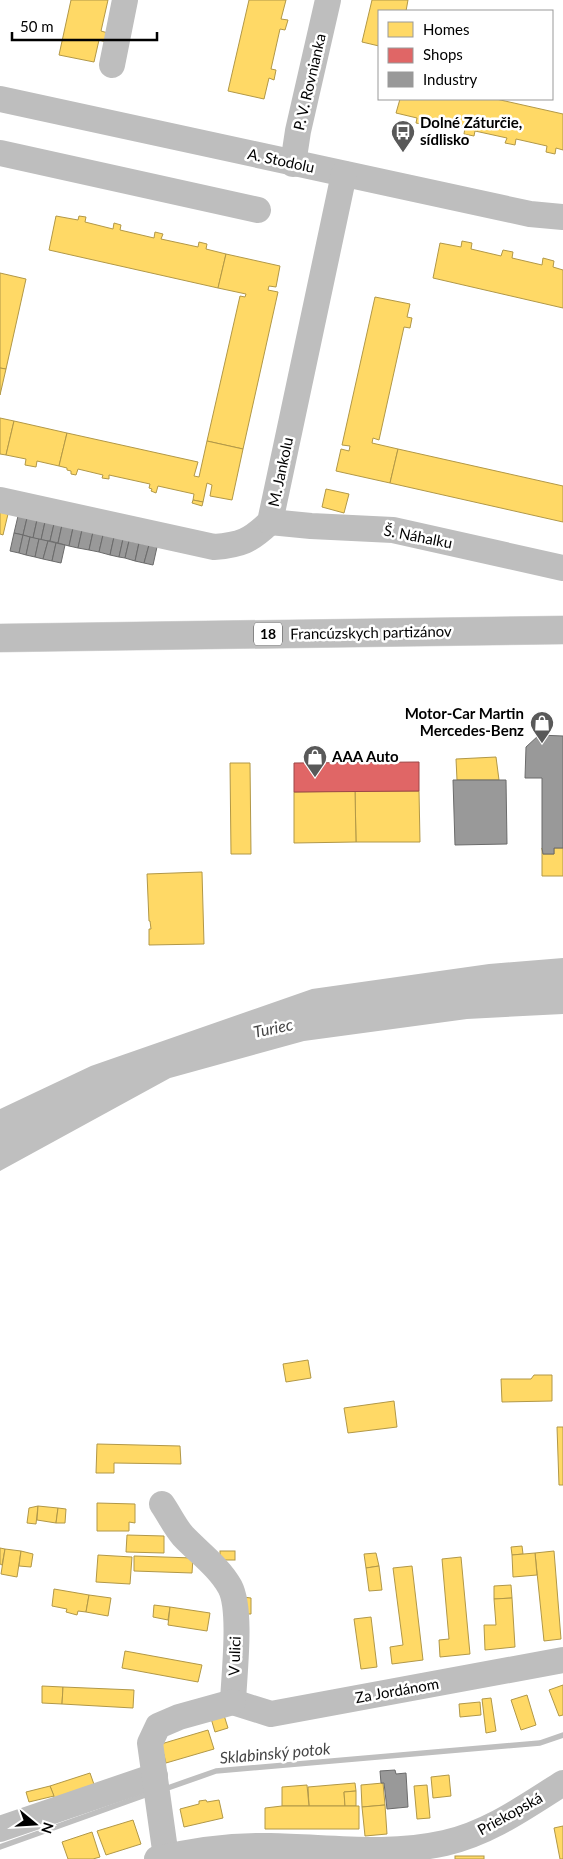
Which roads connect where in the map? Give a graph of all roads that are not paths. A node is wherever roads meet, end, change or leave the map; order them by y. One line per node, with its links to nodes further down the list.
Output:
1 (125, 0): 3 (street)
2 (328, 0): 6 (street, P. V. Rovnianka)
3 (112, 65)
4 (0, 99): 6 (street, A. Stodolu)
5 (0, 153): 8 (street)
6 (293, 164): 7 (street, A. Stodolu)
7 (344, 174): 9 (street, A. Stodolu); 11 (street, M. Jankolu)
8 (258, 210)
9 (563, 217)
10 (0, 500): 11 (street, M. Jankolu)
11 (270, 522): 12 (street, Š. Náhalku)
12 (563, 568)
13 (563, 630): 14 (main road, Francúzskych partizánov / 18)
14 (0, 638)
15 (162, 1504): 17 (street, V ulici)
16 (563, 1660): 17 (street, Za Jordánom)
17 (233, 1702): 18 (street)
18 (155, 1776): 20 (street); 21 (street)
19 (563, 1783): 21 (street, Priekopská)
20 (0, 1829)
21 (162, 1858)

